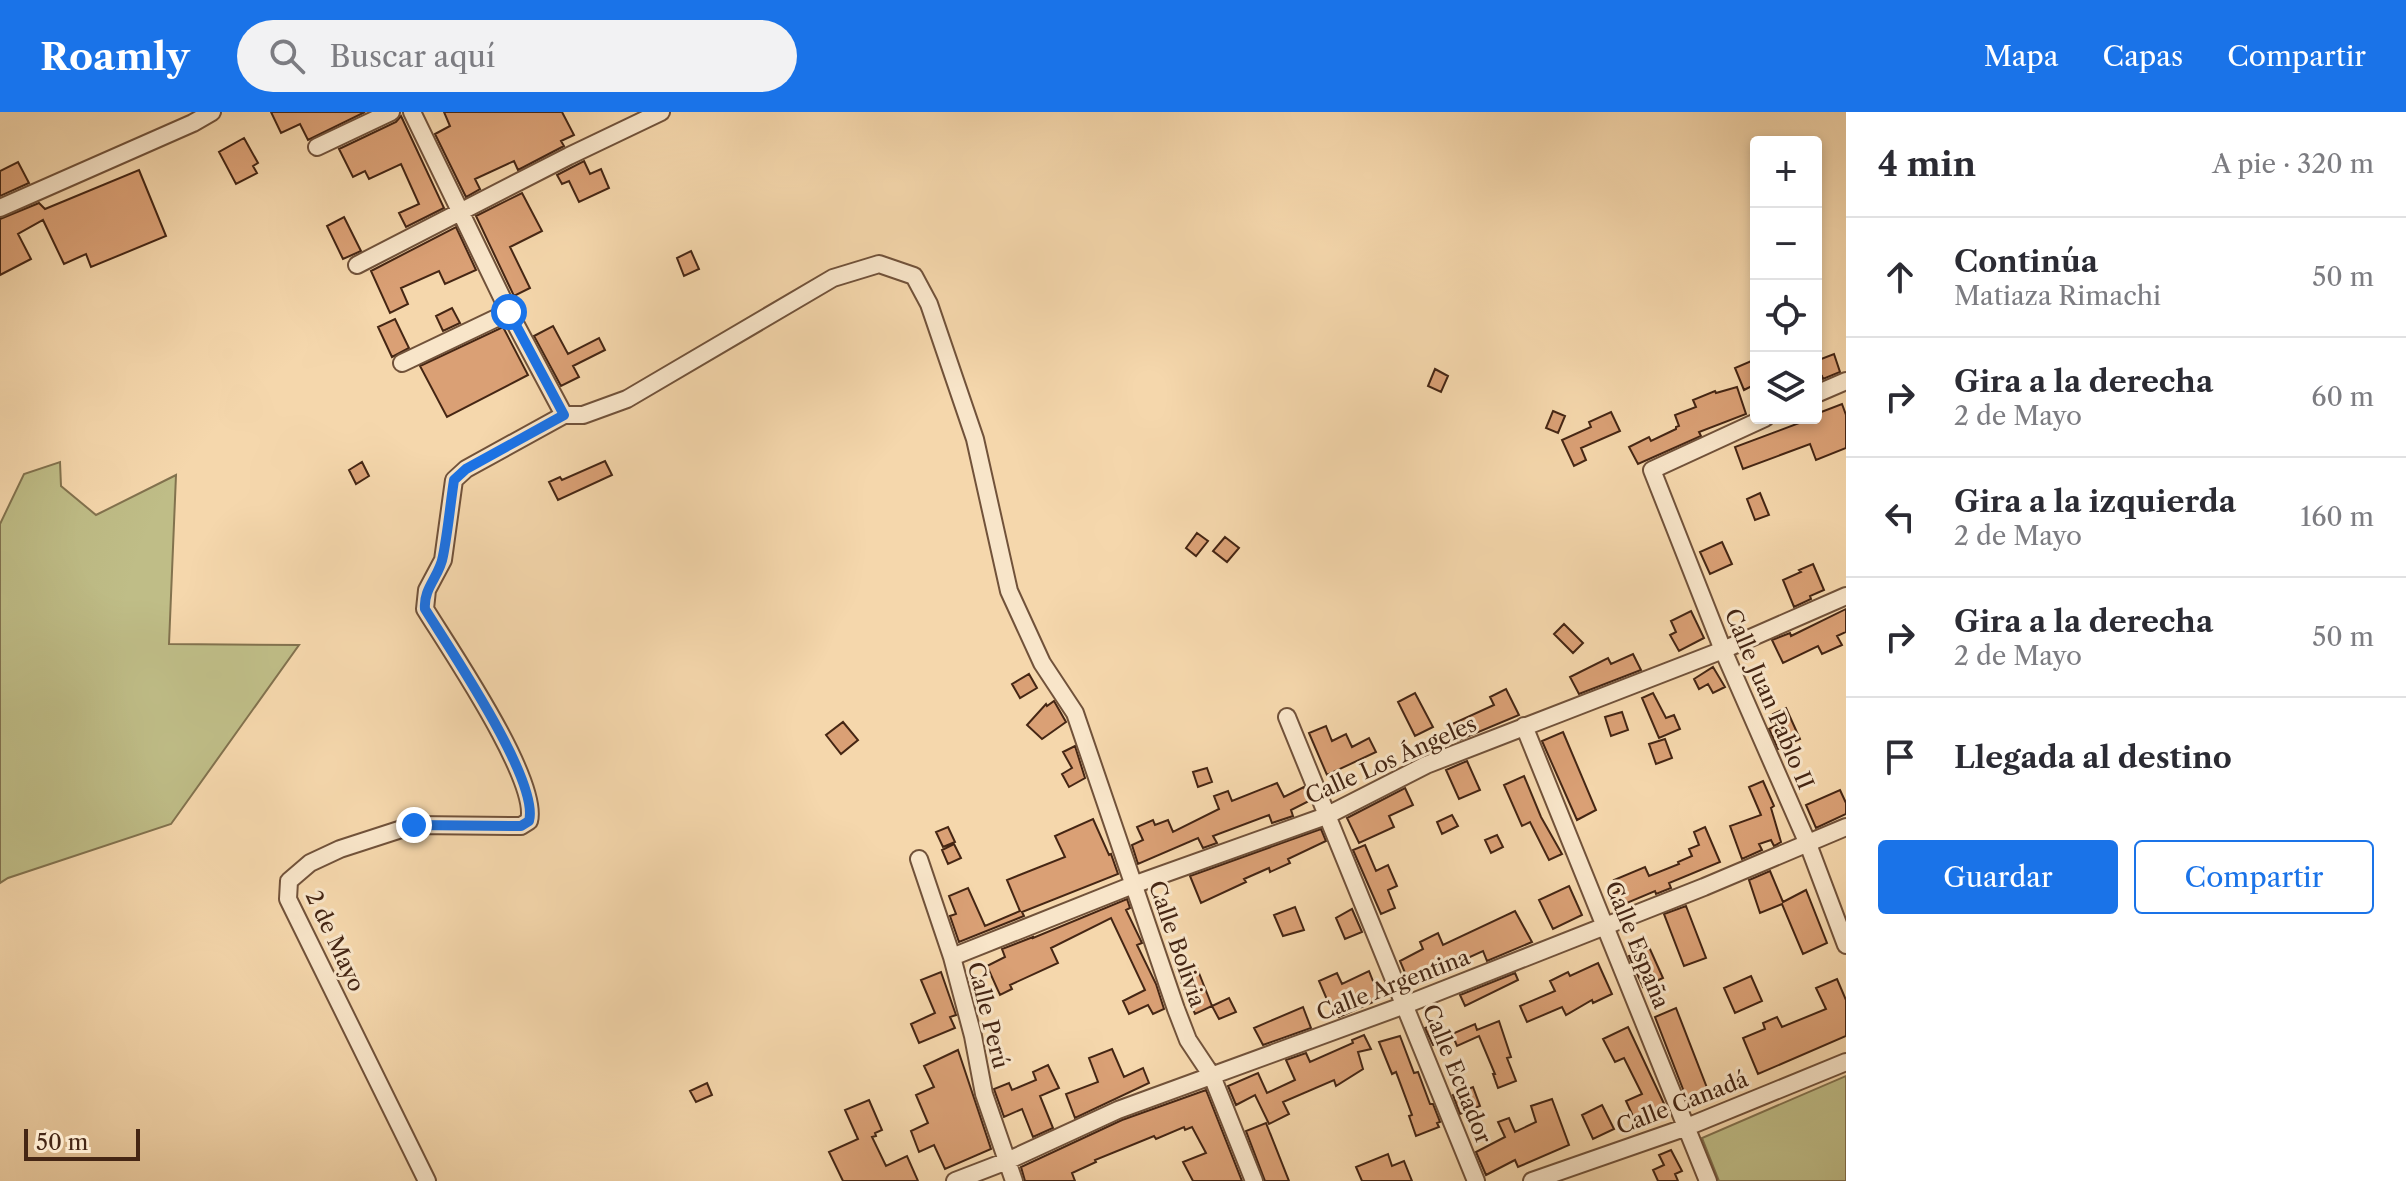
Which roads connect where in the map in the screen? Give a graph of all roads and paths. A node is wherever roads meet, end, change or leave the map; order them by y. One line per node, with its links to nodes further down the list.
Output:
1 (212, 112): 5 (street)
2 (391, 112): 6 (street)
3 (412, 112): 8 (street)
4 (661, 112): 8 (street)
5 (192, 117): 7 (street)
6 (317, 147)
7 (0, 208)
8 (461, 210): 9 (street); 10 (street)
9 (357, 265)
10 (509, 312): 11 (street); 14 (street)
11 (402, 363)
12 (1846, 381): 13 (street)
13 (1822, 391)
14 (564, 415): 24 (street, Calle Bolivia); 33 (street, 2 de Mayo)
15 (1752, 424): 17 (street, Calle Juan Pablo II)
16 (1846, 596): 17 (street, Calle Los Ángeles)
17 (1723, 650): 19 (street, Calle Los Ángeles); 22 (street, Calle Juan Pablo II)
18 (1287, 717): 20 (street, Calle Ecuador)
19 (1524, 726): 20 (street, Calle Los Ángeles); 25 (street, Calle España)
20 (1326, 816): 24 (street, Calle Los Ángeles); 28 (street, Calle Ecuador)
21 (1846, 827): 22 (street, Calle Argentina)
22 (1808, 844): 25 (street, Calle Argentina); 26 (street, Calle Juan Pablo II)
23 (919, 859): 27 (street, Calle Perú)
24 (1133, 885): 27 (street, Calle Los Ángeles); 30 (street, Calle Bolivia)
25 (1606, 926): 28 (street, Calle Argentina); 31 (street, Calle España)
26 (1846, 945)
27 (952, 957): 32 (street, Calle Perú)
28 (1405, 1005): 30 (street, Calle Argentina); 37 (street, Calle Ecuador)
29 (1846, 1062): 31 (street, Calle Canadá)
30 (1212, 1076): 32 (street, Calle Argentina); 36 (street, Calle Bolivia)
31 (1687, 1127): 38 (street, Calle Canadá); 39 (street, Calle España)
32 (1007, 1161): 34 (street, Calle Argentina); 35 (street, Calle Perú)
33 (427, 1181)
34 (955, 1181)
35 (1014, 1181)
36 (1254, 1181)
37 (1476, 1181)
38 (1532, 1181)
39 (1708, 1181)

